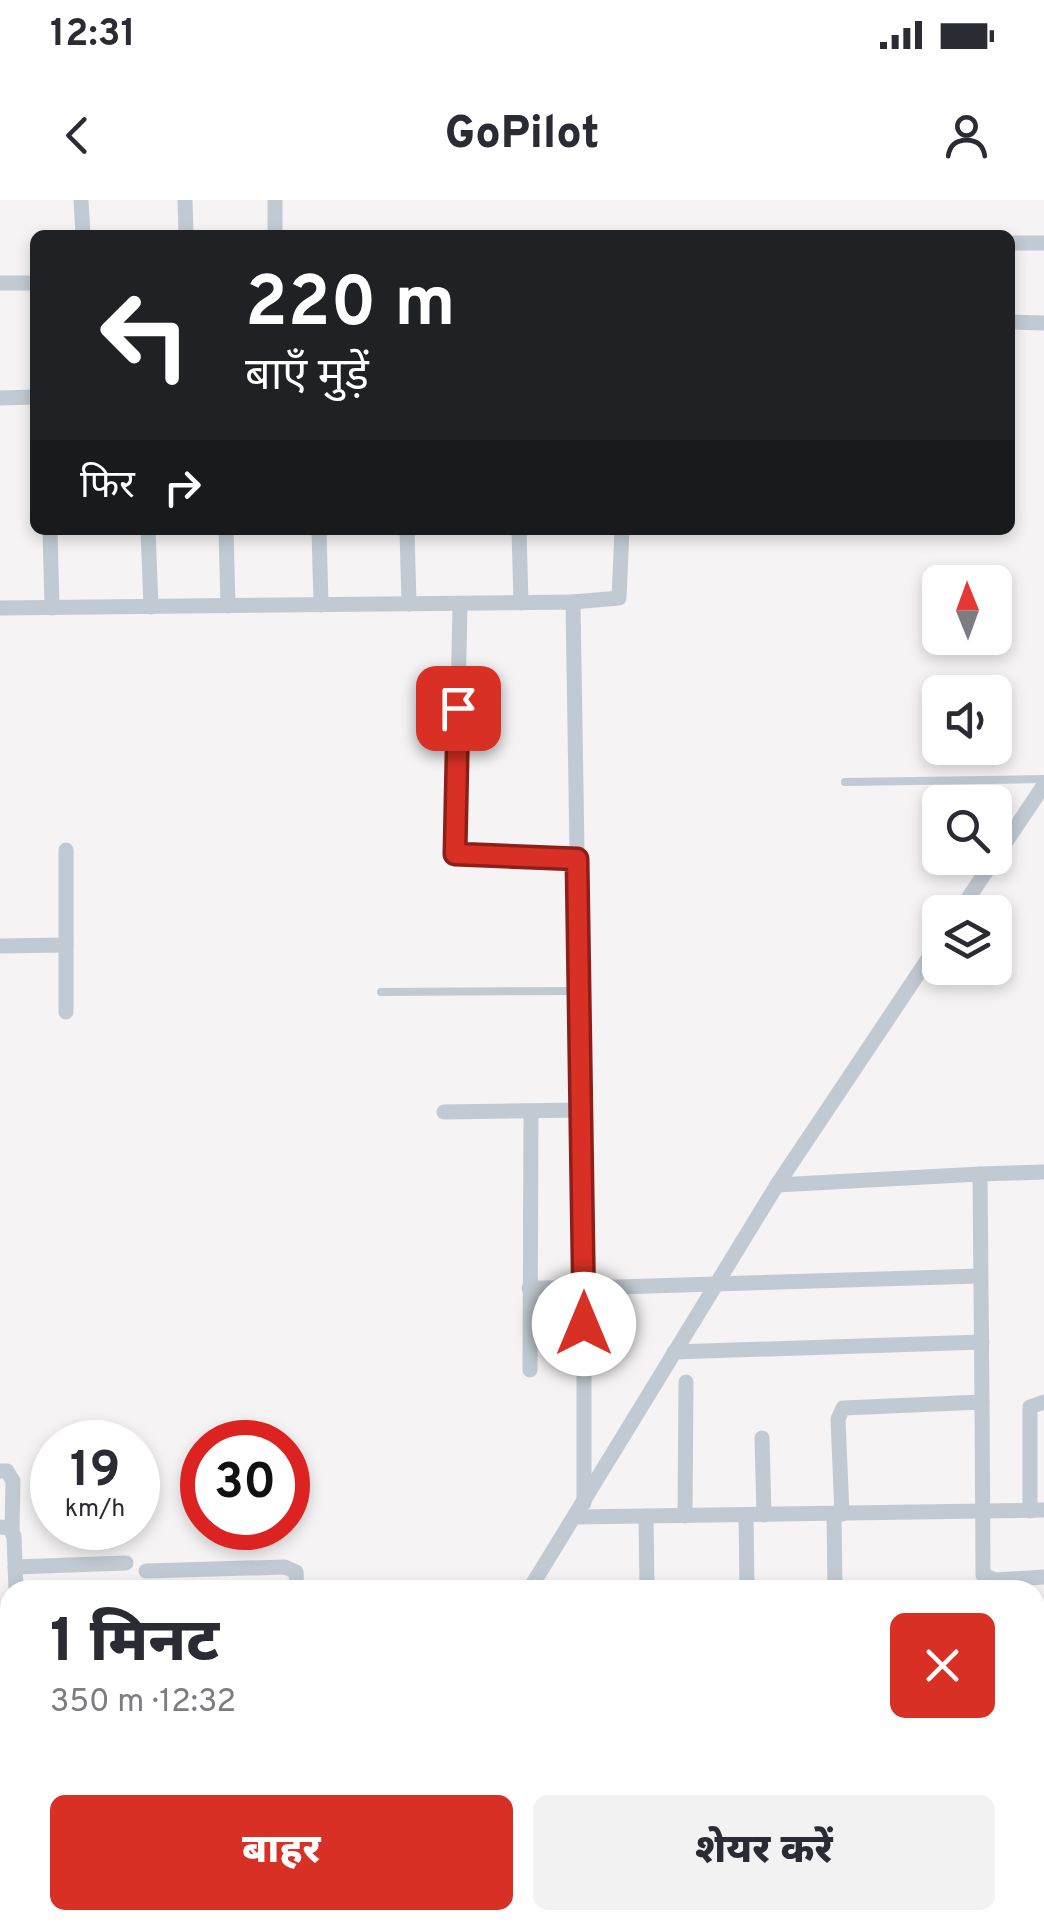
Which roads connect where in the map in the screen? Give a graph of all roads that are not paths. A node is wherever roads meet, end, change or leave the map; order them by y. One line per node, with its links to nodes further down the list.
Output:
1 (82, 200): 4 (street)
2 (185, 200): 5 (street)
3 (275, 200): 6 (street)
4 (83, 230)
5 (186, 230)
6 (275, 230)
7 (1044, 243): 8 (street)
8 (1015, 244)
9 (0, 283): 10 (street)
10 (30, 283)
11 (1015, 322): 12 (street)
12 (1044, 323)
13 (30, 397): 14 (street)
14 (0, 398)
15 (50, 535): 30 (street)
16 (148, 535): 28 (street)
17 (226, 535): 27 (street)
18 (319, 535): 26 (street)
19 (406, 535): 24 (street)
20 (520, 535): 23 (street)
21 (622, 535): 22 (street)
22 (573, 602): 23 (street); 34 (street)
23 (521, 603): 25 (street)
24 (408, 604): 25 (street); 26 (street)
25 (460, 604): 34 (street)
26 (321, 605): 27 (street)
27 (228, 606): 28 (street)
28 (151, 607): 30 (street)
29 (0, 608): 30 (street)
30 (52, 608)
31 (846, 782): 32 (lane)
32 (1044, 782): 35 (street)
33 (66, 850): 36 (street)
34 (577, 859): 39 (street)
35 (970, 895)
36 (66, 945): 37 (street); 41 (street)
37 (0, 946)
38 (922, 968): 47 (street)
39 (580, 991): 40 (lane); 42 (street)
40 (382, 992)
41 (66, 1012)
42 (583, 1110): 43 (street); 51 (street)
43 (531, 1111): 44 (street); 50 (street)
44 (444, 1112)
45 (1044, 1172): 46 (street)
46 (980, 1174): 47 (street); 48 (street)
47 (777, 1186): 49 (street)
48 (980, 1276): 49 (street); 52 (street)
49 (716, 1285): 51 (street); 53 (street)
50 (530, 1288): 51 (street); 54 (street)
51 (584, 1288): 61 (street)
52 (982, 1342): 53 (street); 56 (street)
53 (674, 1352): 61 (street)
54 (530, 1370)
55 (686, 1382): 67 (street)
56 (982, 1402): 62 (street); 63 (street)
57 (1044, 1402): 60 (street)
58 (762, 1438): 65 (street)
59 (0, 1471): 68 (street)
60 (1037, 1510): 62 (street)
61 (580, 1511): 66 (street); 75 (street)
62 (980, 1512): 63 (street); 72 (street)
63 (838, 1514): 65 (street); 78 (street)
64 (746, 1515): 65 (street); 67 (street); 77 (street)
65 (764, 1515)
66 (646, 1516): 67 (street); 76 (street)
67 (685, 1516)
68 (6, 1529): 70 (street)
69 (126, 1563): 70 (street)
70 (16, 1567): 73 (street)
71 (146, 1571): 74 (street)
72 (1044, 1577)
73 (16, 1580)
74 (296, 1580)
75 (535, 1580)
76 (648, 1580)
77 (747, 1580)
78 (835, 1580)

